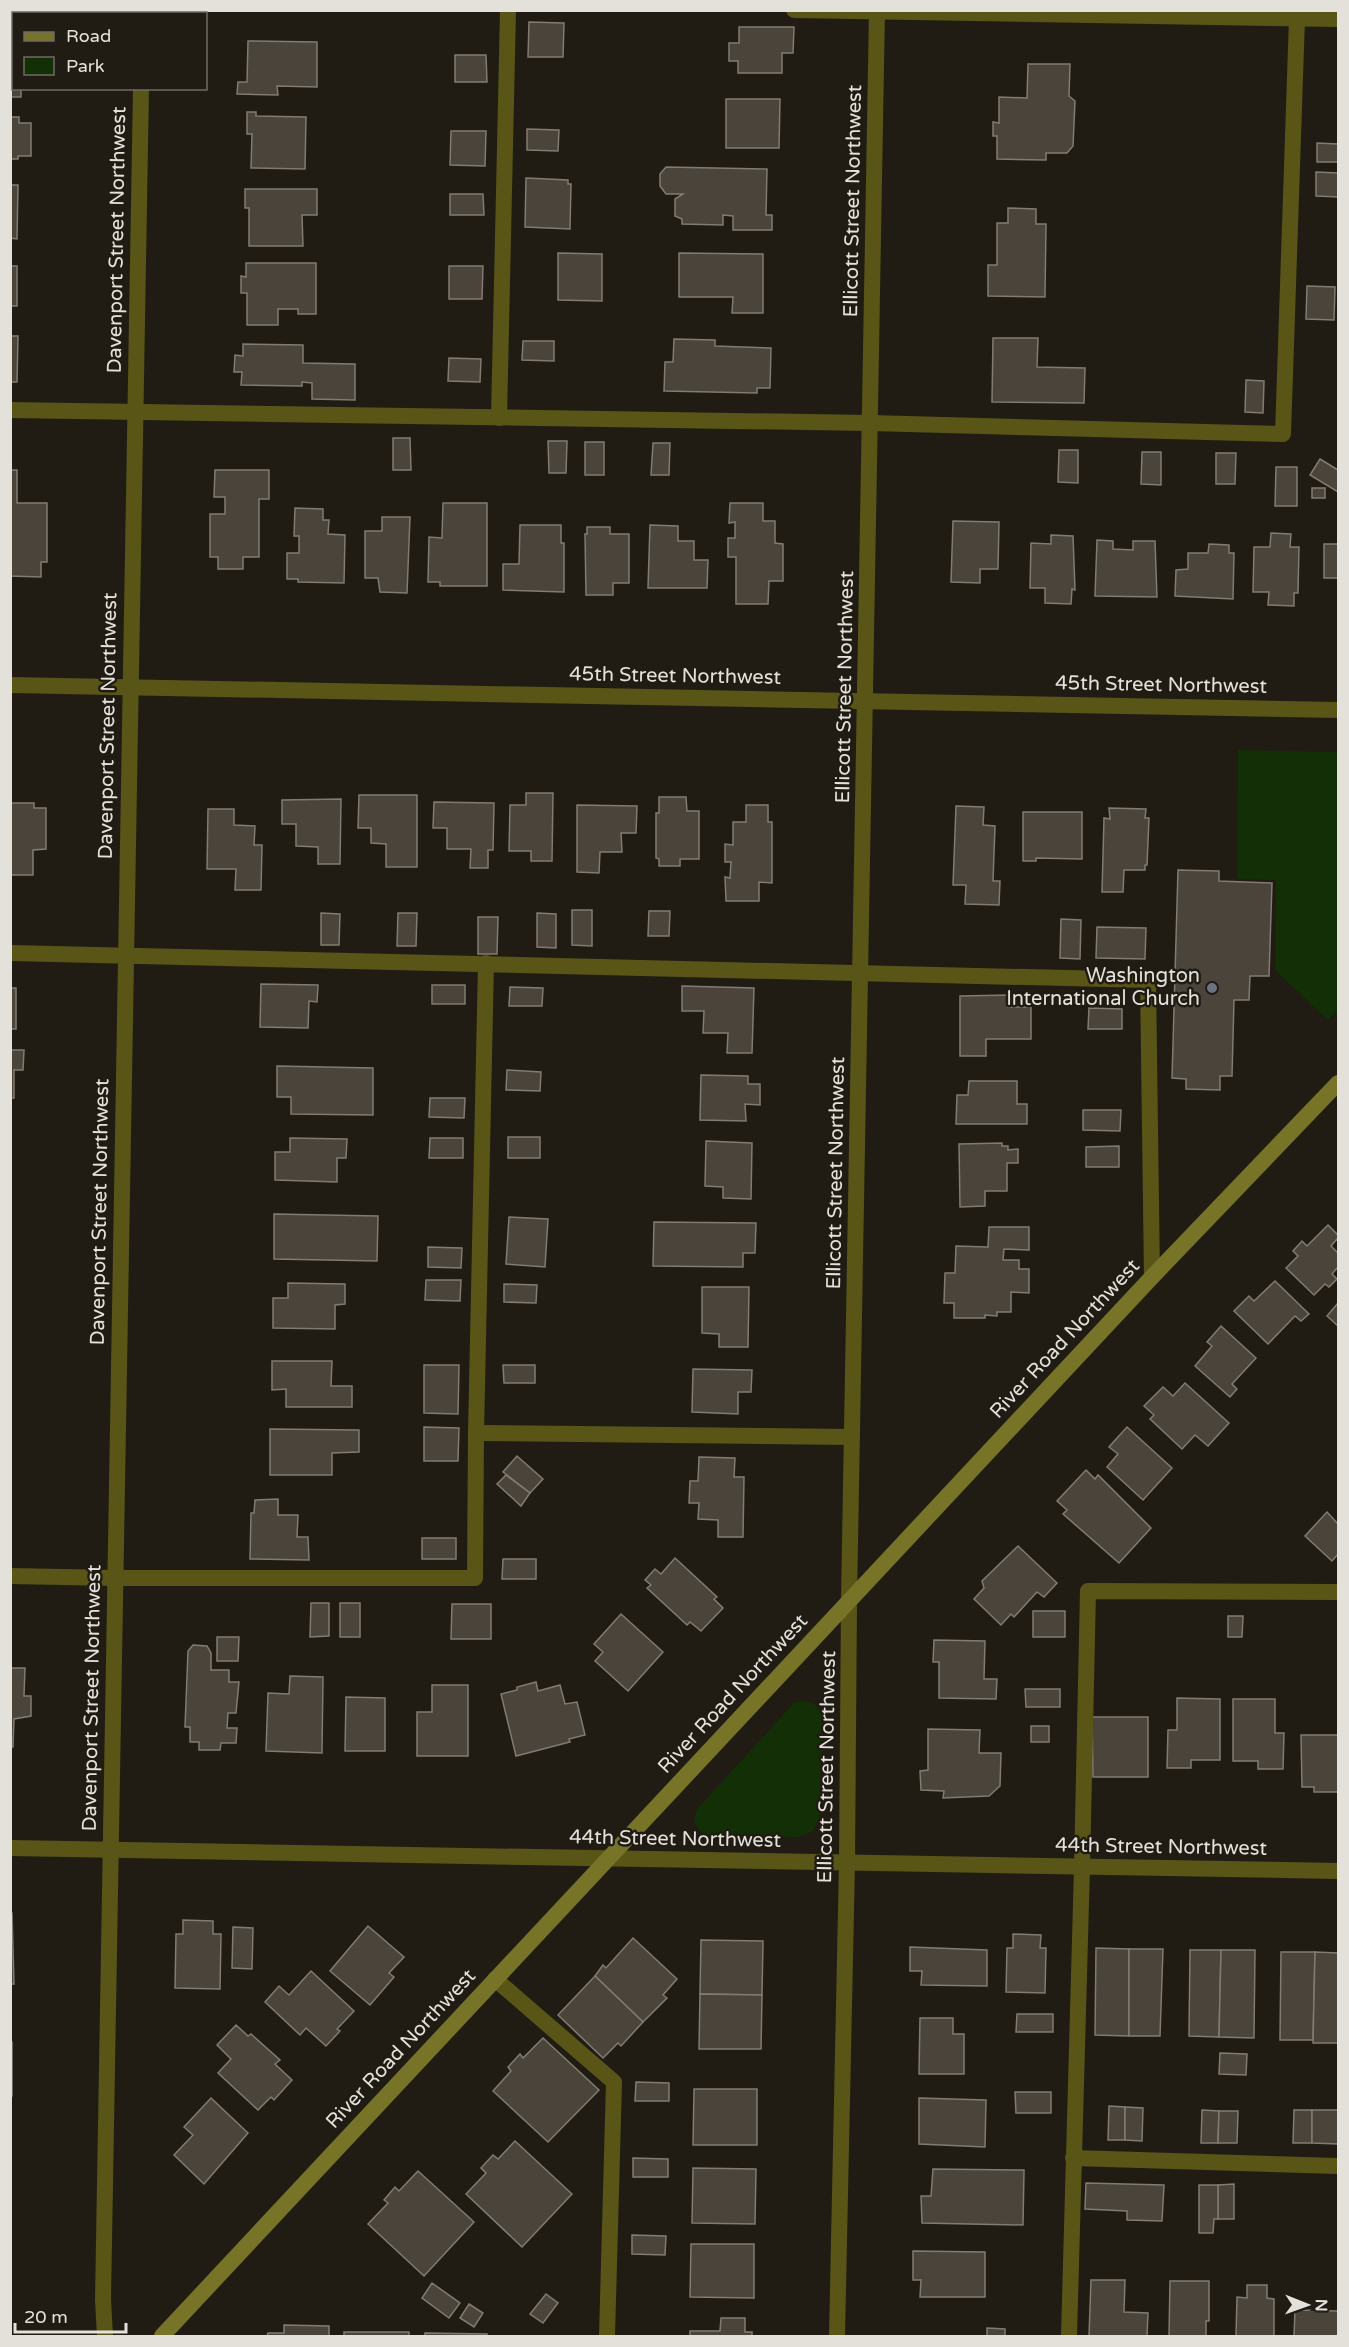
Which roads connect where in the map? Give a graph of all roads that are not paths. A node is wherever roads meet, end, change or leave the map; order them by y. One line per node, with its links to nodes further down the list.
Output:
1 (507, 10): 9 (street)
2 (794, 10): 3 (street)
3 (877, 11): 4 (street); 10 (street, Ellicott Street Northwest)
4 (1297, 18): 5 (street); 10 (street)
5 (1338, 19)
6 (141, 90): 8 (street, Davenport Street Northwest)
7 (10, 410): 8 (street)
8 (135, 412): 9 (street); 12 (street, Davenport Street Northwest)
9 (499, 417): 10 (street)
10 (870, 423): 13 (street, Ellicott Street Northwest)
11 (10, 685): 12 (street, 45th Street Northwest)
12 (130, 687): 13 (street, 45th Street Northwest); 16 (street, Davenport Street Northwest)
13 (865, 700): 14 (street, 45th Street Northwest); 18 (street, Ellicott Street Northwest)
14 (1338, 710)
15 (10, 953): 16 (street)
16 (125, 957): 17 (street); 24 (street, Davenport Street Northwest)
17 (486, 963): 18 (street); 21 (street)
18 (861, 973): 20 (street); 22 (street, Ellicott Street Northwest)
19 (1337, 1088): 20 (main road, River Road Northwest)
20 (1152, 1277): 26 (main road, River Road Northwest)
21 (476, 1433): 22 (street); 24 (street)
22 (852, 1437): 26 (street, Ellicott Street Northwest)
23 (10, 1576): 24 (street)
24 (116, 1578): 28 (street, Davenport Street Northwest)
25 (1338, 1592): 31 (street)
26 (849, 1600): 29 (main road, River Road Northwest); 30 (street, Ellicott Street Northwest)
27 (10, 1848): 28 (street, 44th Street Northwest)
28 (110, 1849): 29 (street, 44th Street Northwest); 36 (street, Davenport Street Northwest)
29 (608, 1859): 30 (street, 44th Street Northwest); 33 (main road, River Road Northwest)
30 (847, 1863): 31 (street, 44th Street Northwest); 39 (street, Ellicott Street Northwest)
31 (1082, 1867): 32 (street, 44th Street Northwest); 34 (street)
32 (1338, 1871)
33 (495, 1979): 37 (main road, River Road Northwest); 38 (street)
34 (1073, 2158): 35 (street); 40 (street)
35 (1338, 2166)
36 (105, 2337)
37 (162, 2337)
38 (607, 2337)
39 (837, 2337)
40 (1069, 2337)

